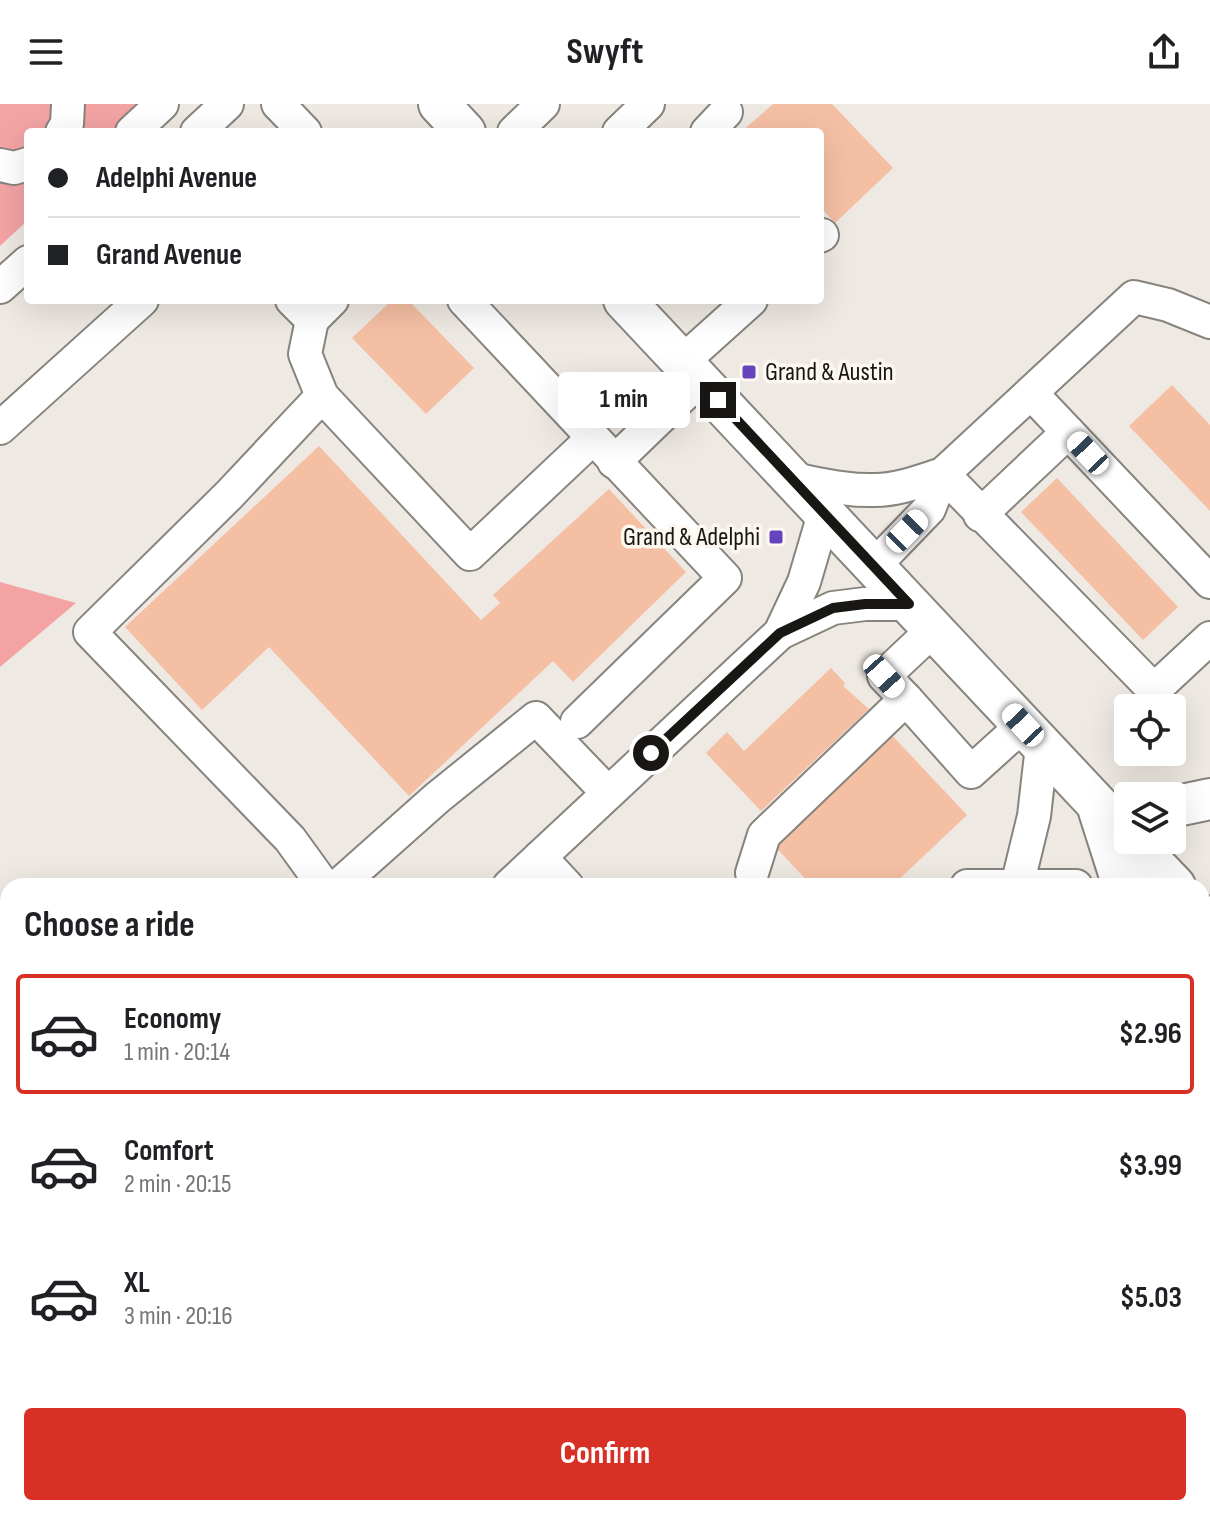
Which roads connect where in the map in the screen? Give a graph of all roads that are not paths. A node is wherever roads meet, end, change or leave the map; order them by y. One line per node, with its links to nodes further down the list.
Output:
1 (68, 104): 7 (street)
2 (162, 104): 8 (street)
3 (227, 104): 9 (street)
4 (278, 104): 10 (street)
5 (543, 104): 11 (street)
6 (648, 104): 12 (street)
7 (64, 128)
8 (136, 128)
9 (201, 128)
10 (301, 128)
11 (518, 128)
12 (623, 128)
13 (0, 165): 14 (street)
14 (24, 165)
15 (24, 266): 16 (street)
16 (0, 287)
17 (138, 304): 26 (street)
18 (468, 304): 28 (street)
19 (628, 304): 23 (main road)
20 (740, 304): 23 (street)
21 (312, 307): 25 (street)
22 (1210, 322): 24 (street)
23 (691, 371): 29 (street); 31 (main road)
24 (1031, 393): 27 (street); 30 (street)
25 (322, 396): 28 (street); 48 (street)
26 (0, 428)
27 (1068, 432): 33 (street); 35 (street)
28 (592, 439): 29 (street)
29 (614, 462): 40 (street)
30 (943, 474): 31 (street); 33 (street); 34 (street)
31 (792, 479): 32 (main road)
32 (824, 514): 34 (main road); 37 (street)
33 (980, 515): 38 (street)
34 (874, 566): 36 (main road)
35 (1210, 582)
36 (921, 617): 37 (street); 39 (street); 41 (main road)
37 (780, 633): 42 (street)
38 (1210, 638)
39 (906, 699): 41 (street); 52 (street)
40 (577, 722)
41 (1033, 736): 45 (main road); 53 (street)
42 (608, 793): 47 (street); 49 (street)
43 (1210, 799): 44 (main road)
44 (1186, 804)
45 (1112, 805): 54 (main road)
46 (1145, 854): 55 (main road)
47 (540, 857): 50 (street); 51 (street)
48 (318, 878)
49 (347, 878)
50 (518, 878)
51 (560, 878)
52 (752, 878)
53 (1018, 878)
54 (1122, 878)
55 (1168, 878)

